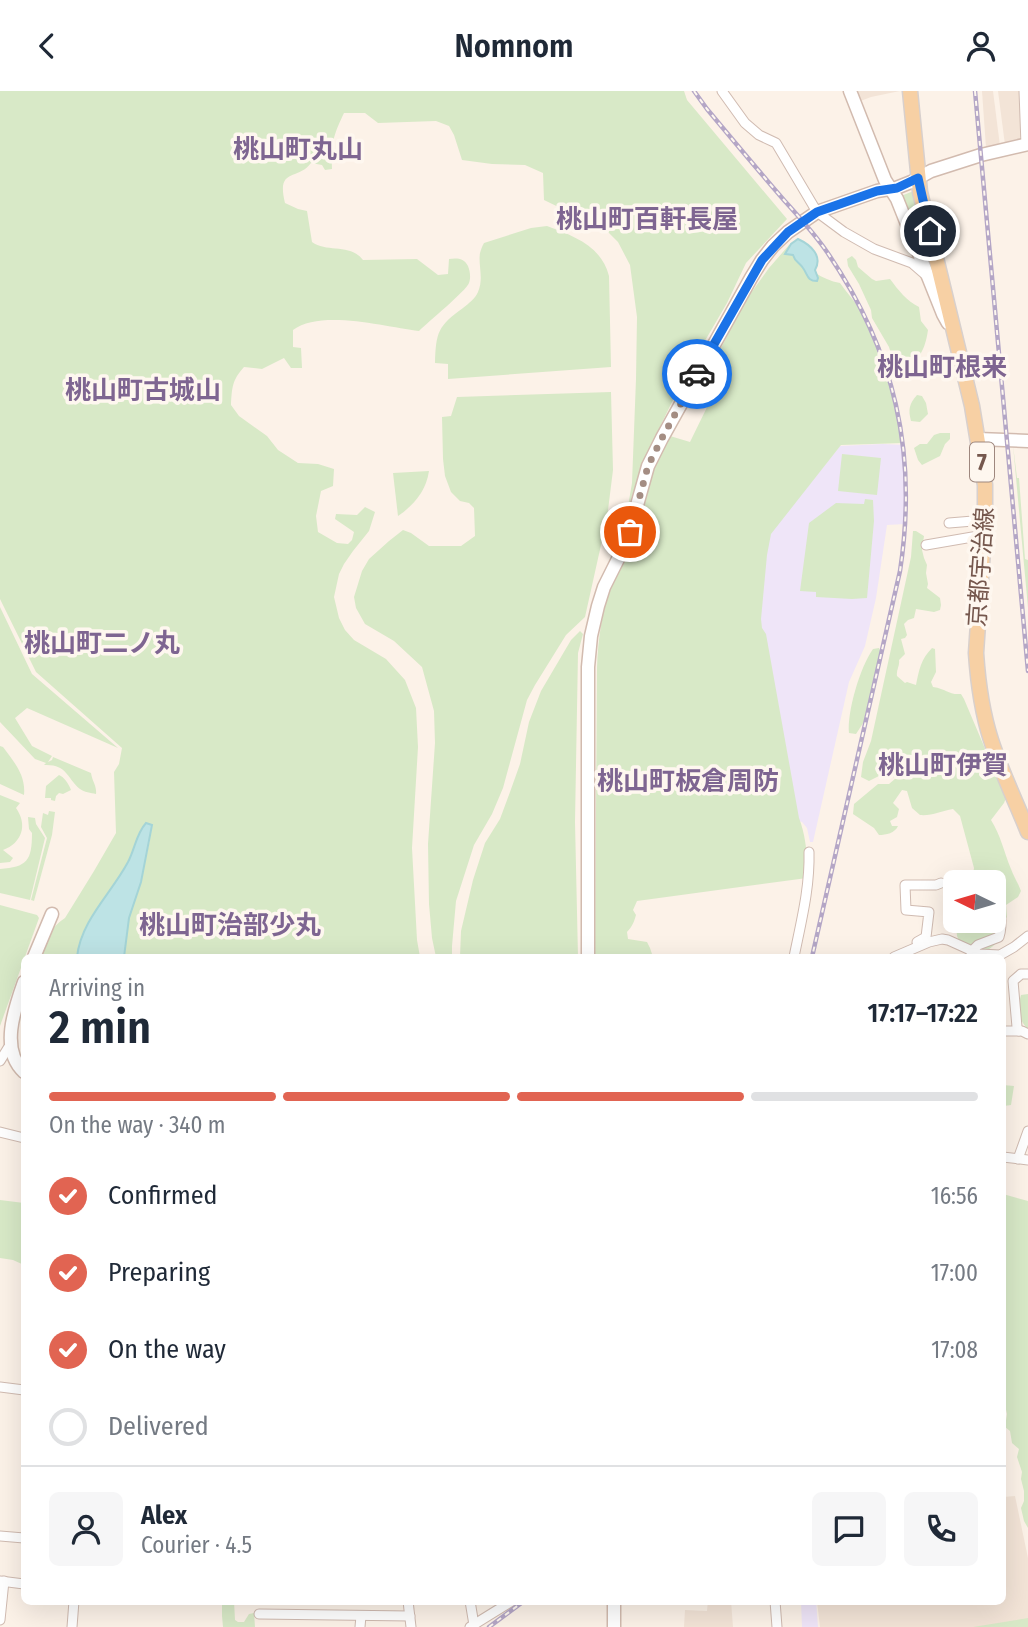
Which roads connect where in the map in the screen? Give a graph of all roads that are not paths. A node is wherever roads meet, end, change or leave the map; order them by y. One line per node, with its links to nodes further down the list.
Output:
1 (722, 91): 8 (street)
2 (850, 91): 7 (street)
3 (910, 91): 6 (main road, 京都宇治線 / 7)
4 (1024, 91): 5 (street)
5 (1027, 144): 6 (street)
6 (918, 178): 7 (street); 10 (main road, 京都宇治線 / 7)
7 (891, 189): 8 (street); 9 (street)
8 (817, 212): 9 (street); 26 (street)
9 (928, 277): 10 (street)
10 (954, 332): 11 (main road, 京都宇治線 / 7)
11 (978, 439): 12 (street); 13 (main road, 京都宇治線 / 7)
12 (1028, 441)
13 (985, 520): 14 (street); 15 (main road, 京都宇治線 / 7)
14 (949, 523)
15 (984, 535): 16 (street); 17 (main road, 京都宇治線 / 7)
16 (926, 545)
17 (1028, 832)
18 (808, 852): 27 (street)
19 (941, 883): 23 (street)
20 (52, 913): 25 (street)
21 (1000, 933): 24 (street)
22 (1028, 936): 30 (street)
23 (916, 948): 24 (street); 28 (street)
24 (971, 952): 29 (street)
25 (35, 954)
26 (588, 954)
27 (795, 954)
28 (907, 954)
29 (979, 954)
30 (1002, 954)
31 (1028, 974): 33 (street)
32 (21, 991): 34 (street)
33 (1023, 1033)
34 (8, 1048): 35 (street); 36 (street)
35 (0, 1061)
36 (21, 1069)
37 (1028, 1131): 40 (street)
38 (0, 1132): 39 (street)
39 (21, 1137)
40 (1023, 1160)
41 (0, 1387): 42 (street)
42 (21, 1390)
43 (0, 1536): 44 (street)
44 (21, 1538)
45 (2, 1581): 46 (street); 56 (street)
46 (21, 1584)
47 (74, 1605): 58 (street)
48 (409, 1605): 55 (street)
49 (470, 1605): 57 (street)
50 (506, 1605): 57 (street)
51 (614, 1605): 61 (street)
52 (775, 1605): 62 (street)
53 (259, 1614): 54 (street)
54 (361, 1616): 55 (street); 59 (street)
55 (410, 1616): 60 (street)
56 (0, 1620)
57 (472, 1626)
58 (72, 1627)
59 (360, 1627)
60 (411, 1627)
61 (614, 1627)
62 (777, 1627)

